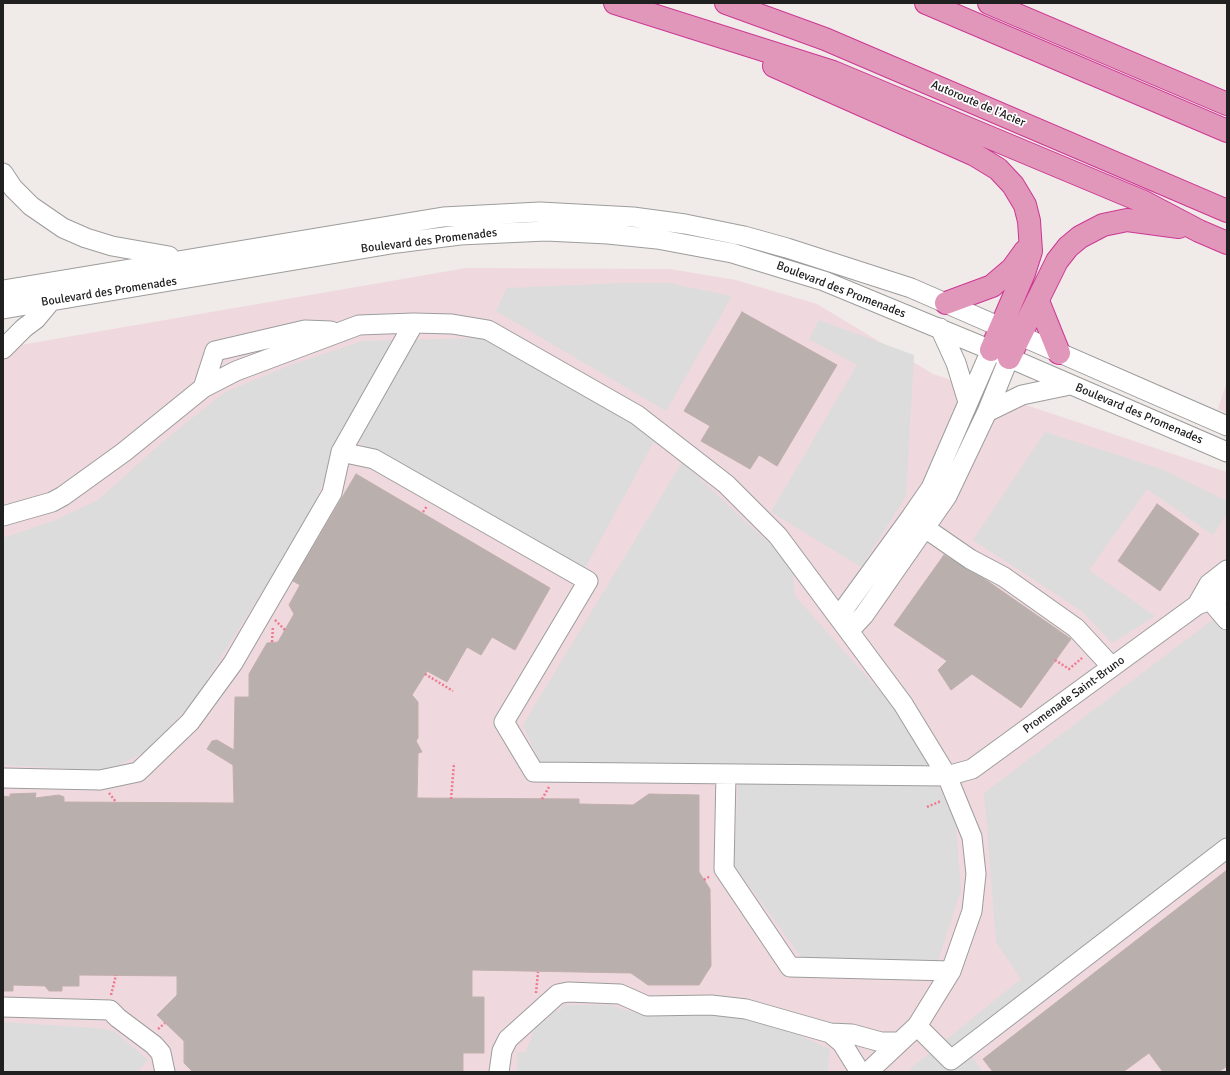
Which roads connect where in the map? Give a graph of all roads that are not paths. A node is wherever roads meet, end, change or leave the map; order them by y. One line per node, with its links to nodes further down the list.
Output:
1 (615, 3): 5 (highway)
2 (726, 3): 9 (highway, Autoroute de l'Acier)
3 (926, 3): 7 (highway)
4 (989, 3): 6 (highway)
5 (651, 14): 10 (highway); 11 (highway)
6 (1227, 104)
7 (1227, 131)
8 (3, 173): 13 (street)
9 (1227, 211)
10 (1199, 231): 12 (highway); 16 (highway)
11 (1031, 235): 17 (highway); 20 (highway)
12 (1227, 243)
13 (192, 258): 14 (street, Boulevard des Promenades); 17 (street, Boulevard des Promenades)
14 (3, 290)
15 (51, 301): 18 (street, Boulevard des Promenades); 21 (street, Boulevard des Promenades); 24 (street)
16 (1038, 301): 23 (highway); 25 (highway)
17 (946, 303): 20 (street, Boulevard des Promenades)
18 (3, 309)
19 (414, 323): 22 (street); 32 (street); 40 (street)
20 (1001, 326): 23 (street, Boulevard des Promenades); 26 (highway)
21 (940, 328): 26 (street, Boulevard des Promenades); 29 (street)
22 (344, 331): 28 (street); 28 (street)
23 (1021, 336): 25 (street, Boulevard des Promenades); 26 (highway)
24 (3, 349)
25 (1059, 353): 31 (street, Boulevard des Promenades)
26 (1000, 354): 27 (street, Boulevard des Promenades); 29 (street); 30 (street)
27 (1070, 385): 30 (street); 33 (street, Boulevard des Promenades)
28 (203, 388): 34 (street)
29 (968, 402): 40 (street)
30 (987, 412): 35 (street)
31 (1227, 426)
32 (341, 452): 42 (street, Promenade Saint-Bruno); 44 (street)
33 (1227, 452)
34 (3, 516)
35 (925, 528): 40 (street); 41 (street)
36 (1227, 570): 38 (street, Promenade Saint-Bruno)
37 (1227, 591): 38 (street, Promenade Saint-Bruno)
38 (1204, 600): 39 (street); 41 (street, Promenade Saint-Bruno)
39 (1227, 620)
40 (845, 623): 43 (street)
41 (1112, 667): 43 (street, Promenade Saint-Bruno)
42 (726, 774): 43 (street, Promenade Saint-Bruno); 46 (street)
43 (947, 776): 46 (street)
44 (3, 778)
45 (1227, 848): 48 (street)
46 (951, 971): 48 (street)
47 (3, 1007): 51 (street)
48 (917, 1026): 50 (street)
49 (830, 1033): 50 (street); 52 (street); 53 (street)
50 (900, 1042): 54 (street)
51 (165, 1072)
52 (499, 1072)
53 (860, 1072)
54 (868, 1072)

